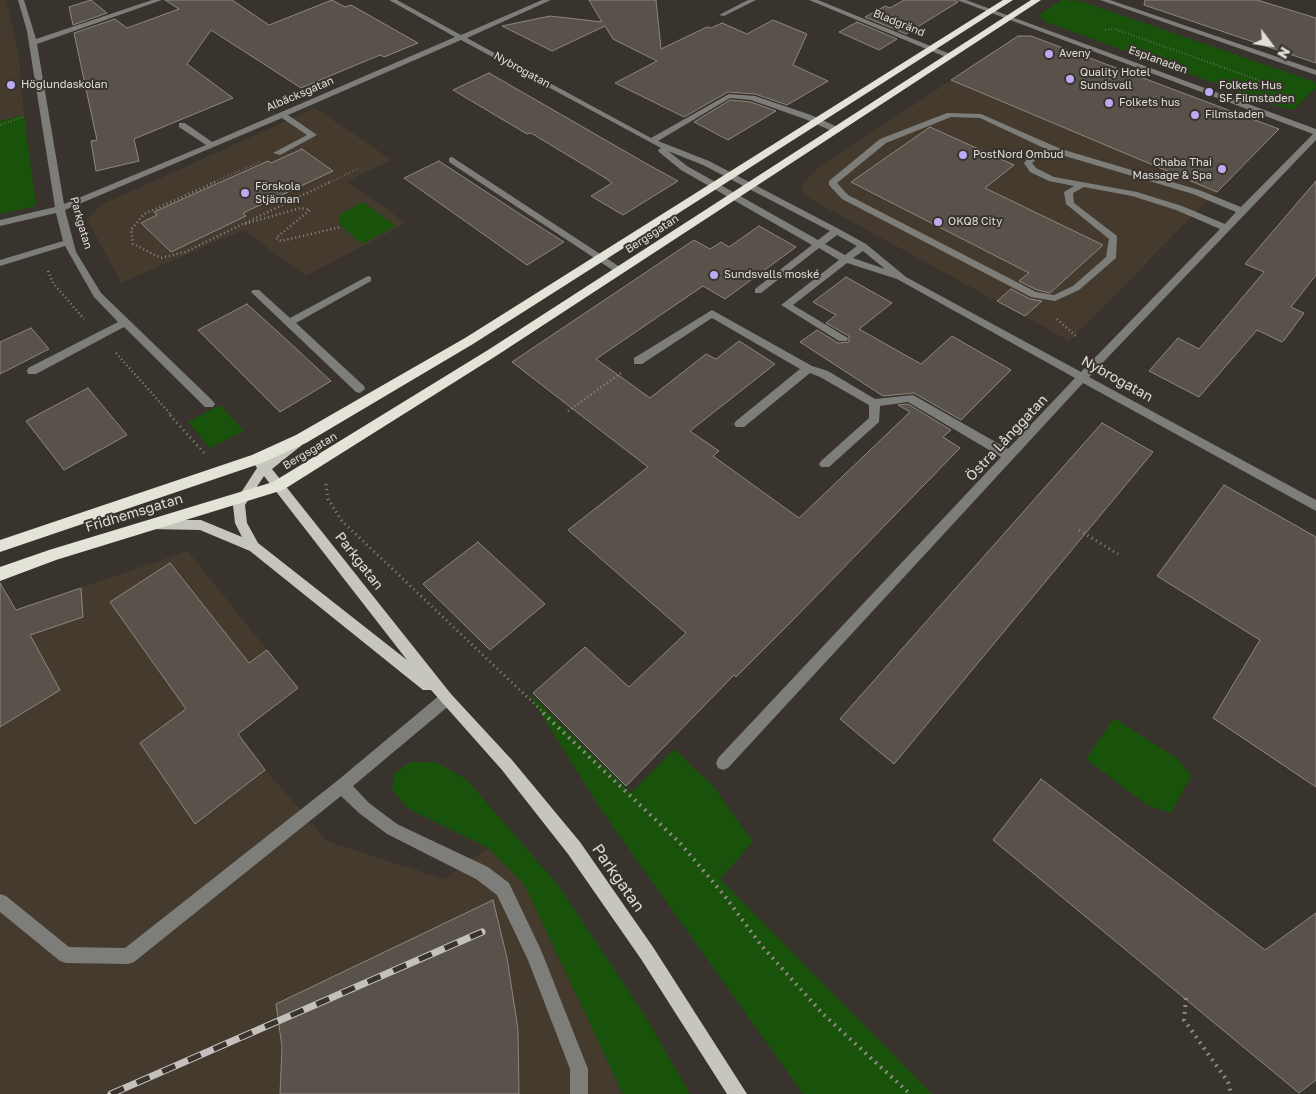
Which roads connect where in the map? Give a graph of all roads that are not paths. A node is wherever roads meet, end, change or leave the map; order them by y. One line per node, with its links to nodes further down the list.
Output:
1 (22, 0): 15 (street, Parkgatan)
2 (159, 0): 15 (street)
3 (392, 0): 14 (street, Nybrogatan)
4 (548, 0): 14 (street, Albäcksgatan)
5 (752, 0): 12 (street)
6 (812, 0): 16 (street, Bladgränd)
7 (960, 0): 11 (street, Esplanaden)
8 (1010, 0): 11 (highway, Bergsgatan)
9 (1037, 0): 13 (highway, Bergsgatan)
10 (1103, 0): 18 (street)
11 (992, 12): 13 (street, Esplanaden); 16 (highway, Bergsgatan)
12 (722, 15)
13 (1009, 18): 17 (highway, Bergsgatan); 23 (street, Esplanaden)
14 (463, 38): 19 (street, Albäcksgatan); 24 (street, Nybrogatan)
15 (32, 43): 34 (street, Parkgatan)
16 (933, 48): 17 (street, Bladgränd); 20 (highway, Bergsgatan)
17 (951, 56): 22 (highway, Bergsgatan)
18 (1316, 73)
19 (282, 114): 25 (street, Albäcksgatan); 27 (street)
20 (817, 121): 22 (street); 24 (street); 29 (highway, Bergsgatan)
21 (182, 125): 25 (street)
22 (837, 130): 32 (highway, Bergsgatan)
23 (1316, 134): 35 (street, Östra Långgatan)
24 (652, 141): 29 (street, Nybrogatan); 31 (street, Nybrogatan)
25 (212, 144): 34 (street, Albäcksgatan)
26 (1058, 151): 30 (street); 30 (street); 35 (street)
27 (277, 153)
28 (452, 160): 42 (street)
29 (730, 175): 31 (highway, Bergsgatan); 32 (street, Nybrogatan)
30 (1082, 185): 37 (street)
31 (714, 186): 33 (street, Nybrogatan); 42 (highway, Bergsgatan)
32 (750, 186): 33 (highway, Bergsgatan); 38 (street, Nybrogatan)
33 (734, 197): 40 (street, Nybrogatan); 45 (highway, Bergsgatan)
34 (60, 209): 36 (street, Albäcksgatan); 39 (street, Parkgatan)
35 (1242, 211): 37 (street, Östra Långgatan)
36 (0, 223)
37 (1227, 228): 56 (street, Östra Långgatan)
38 (836, 232): 40 (street); 41 (street, Nybrogatan)
39 (68, 242): 44 (street); 51 (street, Parkgatan)
40 (818, 244): 43 (street, Nybrogatan); 48 (street)
41 (863, 246): 43 (street); 47 (street, Nybrogatan)
42 (600, 258): 45 (street); 62 (highway, Bergsgatan)
43 (844, 259): 47 (street, Nybrogatan); 52 (street)
44 (0, 263)
45 (620, 271): 64 (highway, Bergsgatan)
46 (368, 279): 50 (street)
47 (903, 279): 56 (street, Nybrogatan)
48 (758, 291)
49 (256, 292): 50 (street)
50 (290, 322): 57 (street)
51 (124, 323): 55 (street); 59 (street, Parkgatan)
52 (842, 338)
53 (638, 361): 54 (street)
54 (808, 370): 58 (street); 60 (street)
55 (32, 371)
56 (1083, 377): 61 (street, Östra Långgatan); 66 (street, Nybrogatan)
57 (360, 389)
58 (874, 403): 61 (street); 63 (street)
59 (209, 404)
60 (740, 424)
61 (1010, 456): 72 (street, Östra Långgatan)
62 (261, 464): 64 (main road, Parkgatan); 65 (main road, Parkgatan); 68 (highway, Fridhemsgatan)
63 (825, 464)
64 (278, 486): 65 (highway, Fridhemsgatan); 71 (main road, Parkgatan)
65 (244, 496): 67 (highway, Fridhemsgatan); 69 (main road, Parkgatan)
66 (1316, 506)
67 (151, 525): 69 (main road, Parkgatan); 70 (highway, Fridhemsgatan)
68 (0, 546)
69 (254, 547): 71 (main road, Parkgatan)
70 (0, 574)
71 (446, 699): 73 (street); 76 (main road, Parkgatan)
72 (723, 763)
73 (342, 786): 74 (street); 75 (street)
74 (0, 902)
75 (579, 1094)
76 (738, 1094)

